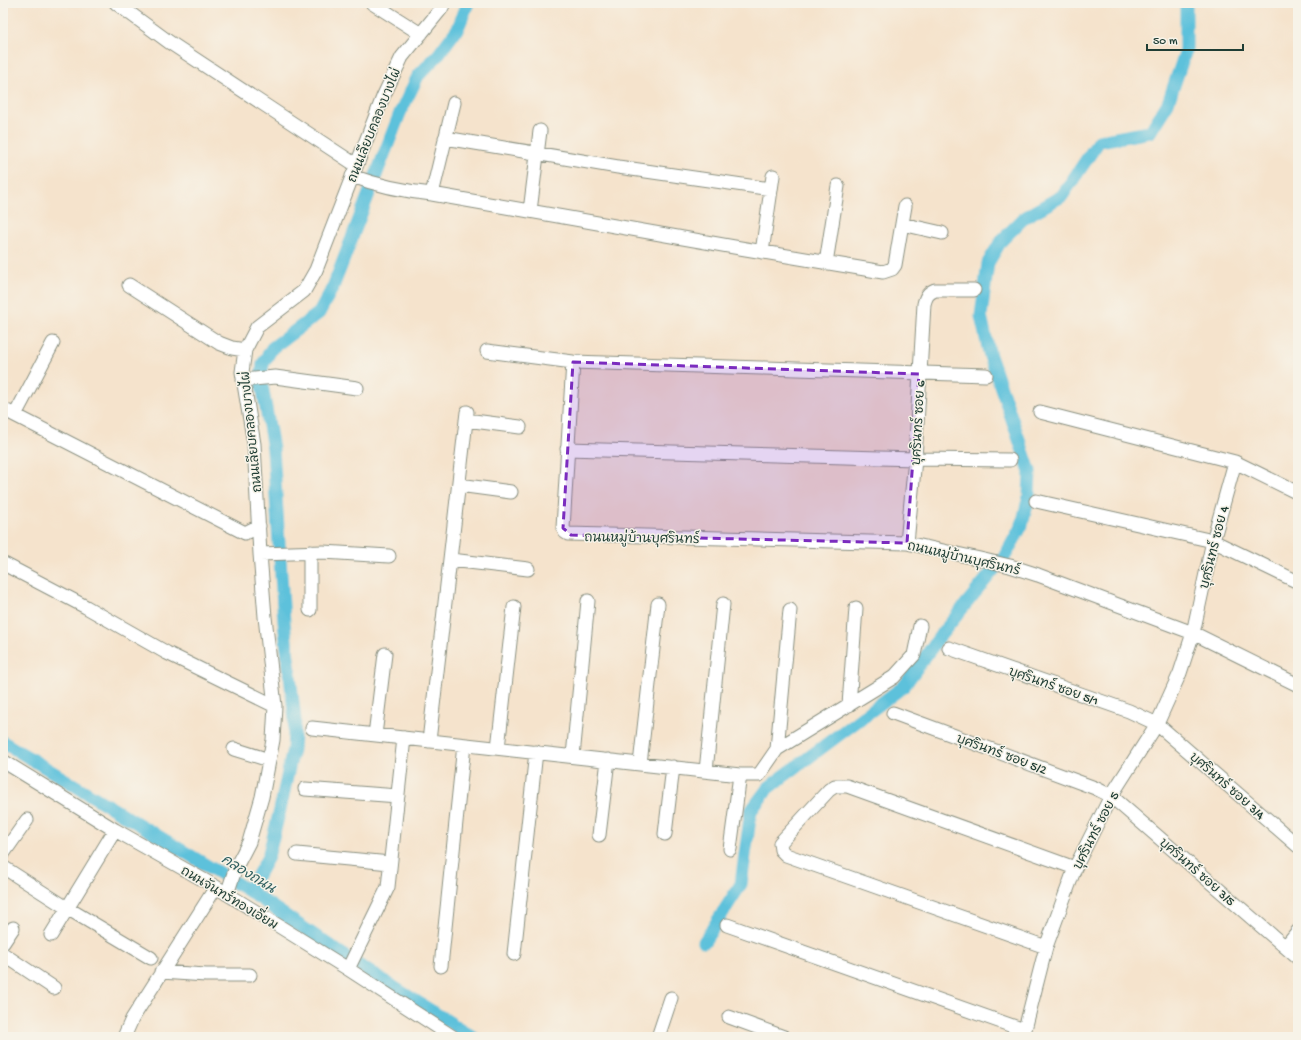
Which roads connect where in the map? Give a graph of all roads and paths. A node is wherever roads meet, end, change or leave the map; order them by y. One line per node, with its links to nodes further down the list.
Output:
1 (116, 3): 9 (street)
2 (372, 3): 4 (street)
3 (444, 3): 4 (street, ถนนเลียบคลองบางไผ่)
4 (421, 34): 9 (street, ถนนเลียบคลองบางไผ่)
5 (454, 103): 7 (street)
6 (540, 131): 8 (street)
7 (445, 138): 8 (street); 13 (street)
8 (537, 154): 12 (street); 15 (street)
9 (358, 174): 13 (street); 23 (street, ถนนเลียบคลองบางไผ่)
10 (773, 176): 12 (street)
11 (838, 186): 19 (street)
12 (771, 189): 18 (street)
13 (432, 194): 15 (street)
14 (905, 206): 16 (street)
15 (530, 211): 18 (street)
16 (902, 224): 17 (street); 19 (street)
17 (942, 233)
18 (762, 252): 19 (street)
19 (826, 263)
20 (129, 285): 23 (street)
21 (974, 290): 26 (street, บุศรินทร์ ซอย 6)
22 (53, 343): 32 (street)
23 (245, 350): 28 (street, ถนนเลียบคลองบางไผ่)
24 (487, 351): 25 (street)
25 (573, 362): 26 (street); 34 (street)
26 (919, 374): 27 (street); 35 (street, บุศรินทร์ ซอย 6)
27 (986, 375)
28 (248, 380): 29 (street); 42 (street, ถนนเลียบคลองบางไผ่)
29 (357, 388)
30 (3, 409): 32 (street)
31 (1040, 412): 37 (street)
32 (15, 415): 42 (street)
33 (520, 427): 38 (street)
34 (567, 449): 35 (street); 44 (street, ถนนหมู่บ้านบุศรินทร์)
35 (915, 459): 36 (street); 44 (street, บุศรินทร์ ซอย 6)
36 (1010, 460)
37 (1234, 462): 40 (street); 43 (street, บุศรินทร์ ซอย 4)
38 (459, 485): 39 (street); 48 (street)
39 (511, 492)
40 (1298, 493)
41 (1036, 501): 43 (street)
42 (259, 526): 46 (street, ถนนเลียบคลองบางไผ่)
43 (1213, 541): 51 (street); 60 (street, บุศรินทร์ ซอย 4)
44 (908, 543): 60 (street, ถนนหมู่บ้านบุศรินทร์)
45 (310, 552): 46 (street); 47 (street); 57 (street)
46 (267, 554): 65 (street, ถนนเลียบคลองบางไผ่)
47 (389, 556)
48 (450, 560): 50 (street); 71 (street)
49 (4, 564): 65 (street)
50 (528, 569)
51 (1298, 582)
52 (588, 601): 77 (street)
53 (658, 604): 81 (street)
54 (723, 604): 83 (street)
55 (514, 607): 73 (street)
56 (856, 608): 64 (street)
57 (310, 610)
58 (790, 610): 75 (street)
59 (920, 626): 64 (street)
60 (1193, 633): 63 (street, ถนนหมู่บ้านบุศรินทร์); 67 (street, บุศรินทร์ ซอย 5)
61 (949, 648): 67 (street, บุศรินทร์ ซอย 5/1)
62 (385, 654): 69 (street)
63 (1298, 685)
64 (849, 705): 75 (street)
65 (275, 706): 78 (street, ถนนเลียบคลองบางไผ่)
66 (893, 713): 87 (street, บุศรินทร์ ซอย 5/2)
67 (1157, 724): 87 (street, บุศรินทร์ ซอย 5); 92 (street, บุศรินทร์ ซอย 3/4)
68 (312, 728): 69 (street)
69 (375, 735): 70 (street)
70 (404, 738): 71 (street); 86 (street)
71 (429, 741): 72 (street)
72 (464, 744): 73 (street); 112 (street)
73 (498, 748): 76 (street)
74 (234, 749): 78 (street)
75 (777, 749): 84 (street)
76 (536, 752): 77 (street); 109 (street)
77 (573, 756): 79 (street)
78 (270, 760): 99 (street, ถนนเลียบคลองบางไผ่)
79 (608, 760): 81 (street); 91 (street)
80 (3, 761): 89 (street, ถนนจันทร์ทองเอี่ยม)
81 (640, 764): 82 (street)
82 (673, 767): 83 (street); 90 (street)
83 (706, 771): 84 (street)
84 (740, 775): 93 (street)
85 (305, 789): 86 (street)
86 (398, 796): 96 (street)
87 (1111, 796): 98 (street, บุศรินทร์ ซอย 5); 107 (street, บุศรินทร์ ซอย 3/5)
88 (27, 820): 94 (street)
89 (116, 830): 99 (street, ถนนจันทร์ทองเอี่ยม); 100 (street)
90 (665, 834)
91 (599, 835)
92 (1298, 846)
93 (730, 849)
94 (3, 854)
95 (297, 854): 96 (street)
96 (390, 863): 113 (street)
97 (3, 867): 100 (street)
98 (1074, 868): 106 (street, บุศรินทร์ ซอย 5); 106 (street)
99 (224, 889): 113 (street, ถนนจันทร์ทองเอี่ยม); 114 (street, ถนนเลียบคลองบางไผ่)
100 (67, 908): 104 (street); 110 (street)
101 (727, 925): 119 (street)
102 (13, 928): 105 (street)
103 (1298, 932): 107 (street)
104 (51, 935)
105 (3, 943)
106 (1046, 947): 119 (street, บุศรินทร์ ซอย 5)
107 (1285, 947): 111 (street, บุศรินทร์ ซอย 3/5)
108 (3, 954): 116 (street)
109 (514, 954)
110 (151, 958)
111 (1298, 958)
112 (441, 966)
113 (348, 969): 121 (street, ถนนจันทร์ทองเอี่ยม)
114 (161, 972): 115 (street); 120 (street, ถนนเลียบคลองบางไผ่)
115 (250, 976)
116 (54, 988)
117 (671, 998): 122 (street)
118 (728, 1017): 123 (street)
119 (1023, 1034)
120 (124, 1037)
121 (454, 1037)
122 (658, 1037)
123 (784, 1037)

